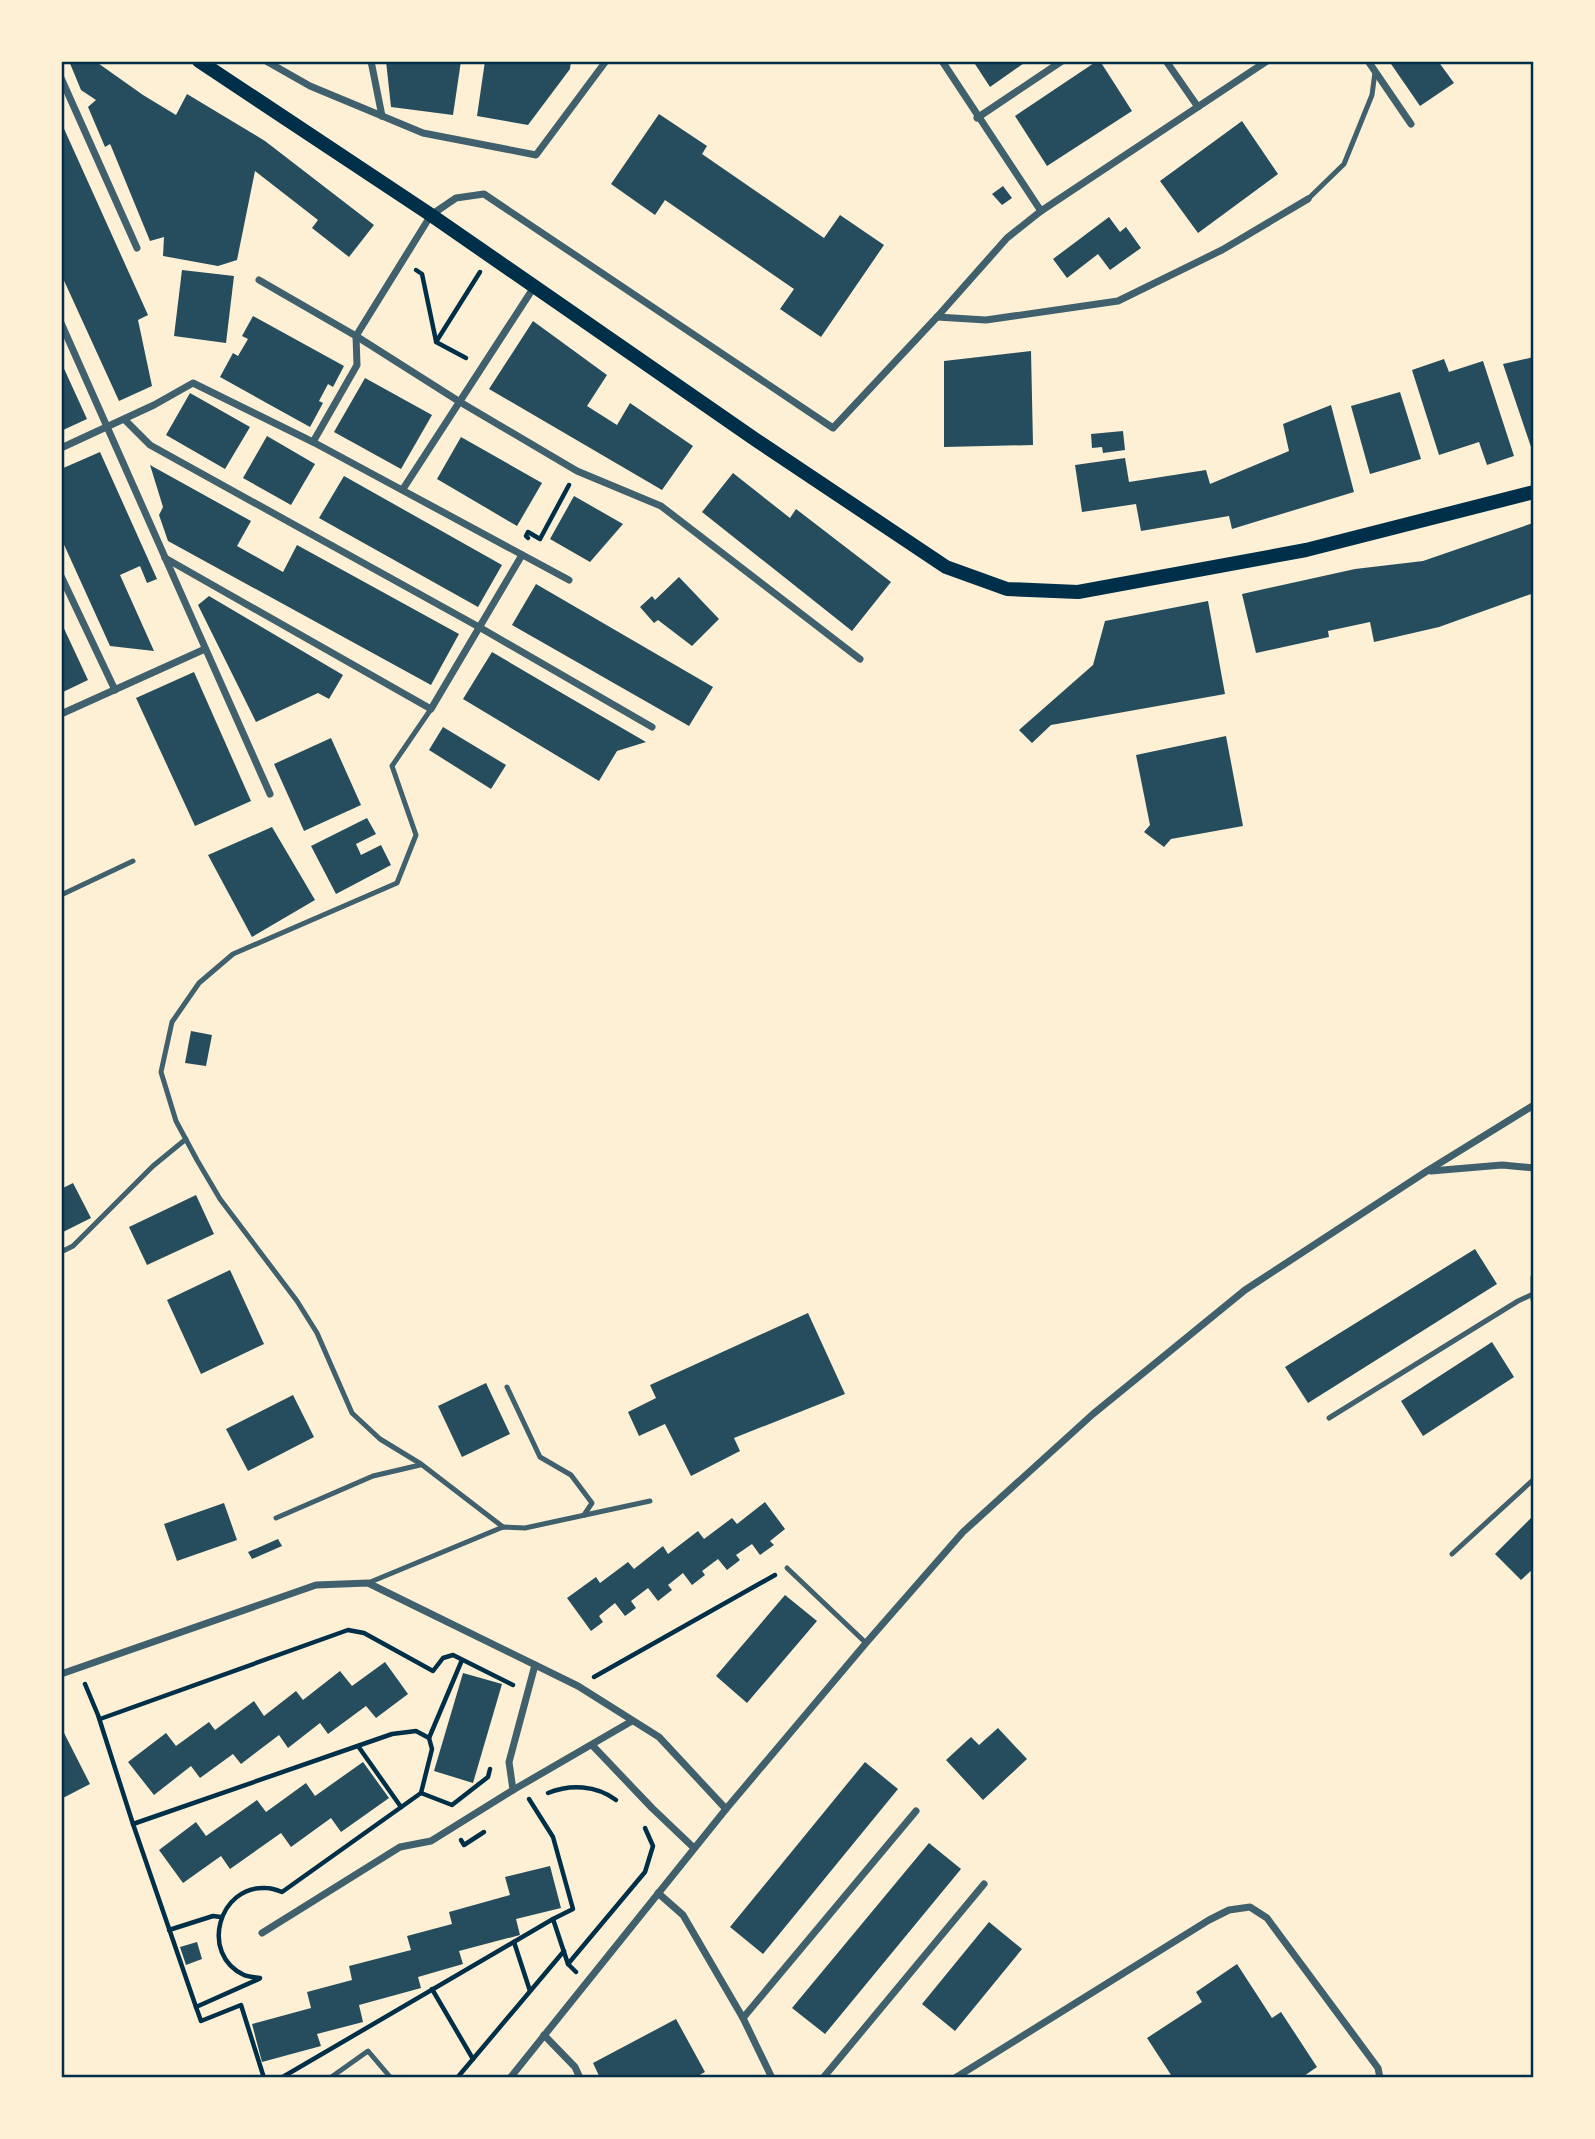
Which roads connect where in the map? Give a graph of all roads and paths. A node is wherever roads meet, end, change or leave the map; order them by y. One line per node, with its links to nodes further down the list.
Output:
1 (199, 61): 18 (main road)
2 (266, 61): 13 (street)
3 (371, 61): 13 (street)
4 (606, 61): 13 (street)
5 (942, 61): 14 (street)
6 (1062, 61): 14 (street)
7 (1166, 61): 12 (street)
8 (1267, 61): 12 (street)
9 (1368, 61): 10 (street)
10 (1375, 72): 15 (street); 16 (lane)
11 (61, 78): 19 (street)
12 (1198, 107): 17 (street)
13 (382, 116)
14 (978, 118): 17 (street)
15 (1410, 124)
16 (1308, 200): 24 (street)
17 (1041, 211): 24 (street)
18 (431, 215): 20 (main road); 21 (street); 24 (street)
19 (137, 248)
20 (491, 257): 23 (main road); 27 (path)
21 (403, 260): 26 (street); 27 (path)
22 (259, 280): 26 (street)
23 (534, 286): 28 (street); 36 (main road)
24 (937, 317)
25 (61, 323): 31 (street)
26 (356, 336): 29 (street); 32 (street)
27 (436, 342): 28 (path)
28 (479, 372): 29 (street)
29 (460, 402): 34 (street); 35 (street)
30 (125, 420): 31 (street); 32 (street); 42 (street)
31 (108, 427): 33 (street); 39 (street)
32 (313, 442): 35 (street)
33 (61, 448)
34 (577, 471): 37 (path); 44 (street)
35 (403, 489): 38 (street)
36 (1534, 492)
37 (540, 539)
38 (523, 555): 41 (street); 42 (street)
39 (164, 557): 43 (street); 46 (street)
40 (61, 576): 45 (street)
41 (569, 580)
42 (479, 627): 46 (street); 48 (street)
43 (205, 649): 45 (street); 49 (street)
44 (860, 659)
45 (115, 690): 47 (street)
46 (431, 709): 53 (lane)
47 (61, 714)
48 (652, 727)
49 (270, 794)
50 (134, 861): 51 (lane)
51 (61, 895)
52 (1534, 1105): 55 (street)
53 (186, 1139): 56 (lane); 61 (lane)
54 (1534, 1168): 55 (street)
55 (1427, 1171): 70 (street)
56 (61, 1252)
57 (1534, 1277): 58 (street)
58 (1533, 1297): 60 (lane)
59 (507, 1387): 64 (lane)
60 (1329, 1418)
61 (421, 1464): 65 (lane); 66 (lane)
62 (1534, 1479): 67 (lane)
63 (650, 1501): 64 (lane)
64 (584, 1515): 66 (lane)
65 (276, 1518)
66 (503, 1527): 69 (lane)
67 (1452, 1554)
68 (787, 1568): 70 (lane); 76 (path)
69 (368, 1583): 72 (street); 73 (street)
70 (866, 1643): 87 (street)
71 (462, 1660): 75 (path); 77 (path); 79 (path)
72 (535, 1665): 76 (street); 83 (street)
73 (78, 1668): 74 (street); 77 (path)
74 (61, 1674)
75 (515, 1686)
76 (578, 1686): 78 (street)
77 (100, 1719): 90 (path)
78 (632, 1721): 80 (street); 87 (street)
79 (429, 1738): 81 (path); 84 (path)
80 (592, 1745): 83 (street); 91 (street)
81 (358, 1746): 86 (path); 90 (path)
82 (492, 1764): 84 (path)
83 (513, 1790): 97 (street)
84 (421, 1793): 86 (path)
85 (621, 1805): 95 (path)
86 (401, 1807): 94 (path)
87 (726, 1809): 91 (street)
88 (916, 1811): 105 (street)
89 (637, 1820): 100 (path)
90 (133, 1824): 96 (path)
91 (694, 1848): 93 (street)
92 (984, 1884): 116 (street)
93 (658, 1893): 101 (street); 105 (street)
94 (222, 1917): 96 (path); 104 (path)
95 (553, 1919): 98 (path); 99 (path)
96 (169, 1930): 104 (path)
97 (262, 1933)
98 (514, 1942): 102 (path); 103 (path)
99 (564, 1950): 100 (path); 103 (path)
100 (568, 1964): 101 (path)
101 (586, 1983): 106 (street)
102 (432, 1989): 107 (path); 109 (path)
103 (530, 1992): 107 (path)
104 (196, 2007): 108 (path)
105 (743, 2018): 115 (street)
106 (544, 2035): 113 (street); 114 (street)
107 (473, 2059): 112 (path)
108 (264, 2078)
109 (281, 2078)
110 (330, 2078): 111 (lane)
111 (391, 2078)
112 (457, 2078)
113 (510, 2078)
114 (580, 2078)
115 (772, 2078)
116 (823, 2078)
117 (955, 2078): 118 (street)
118 (1380, 2078)

